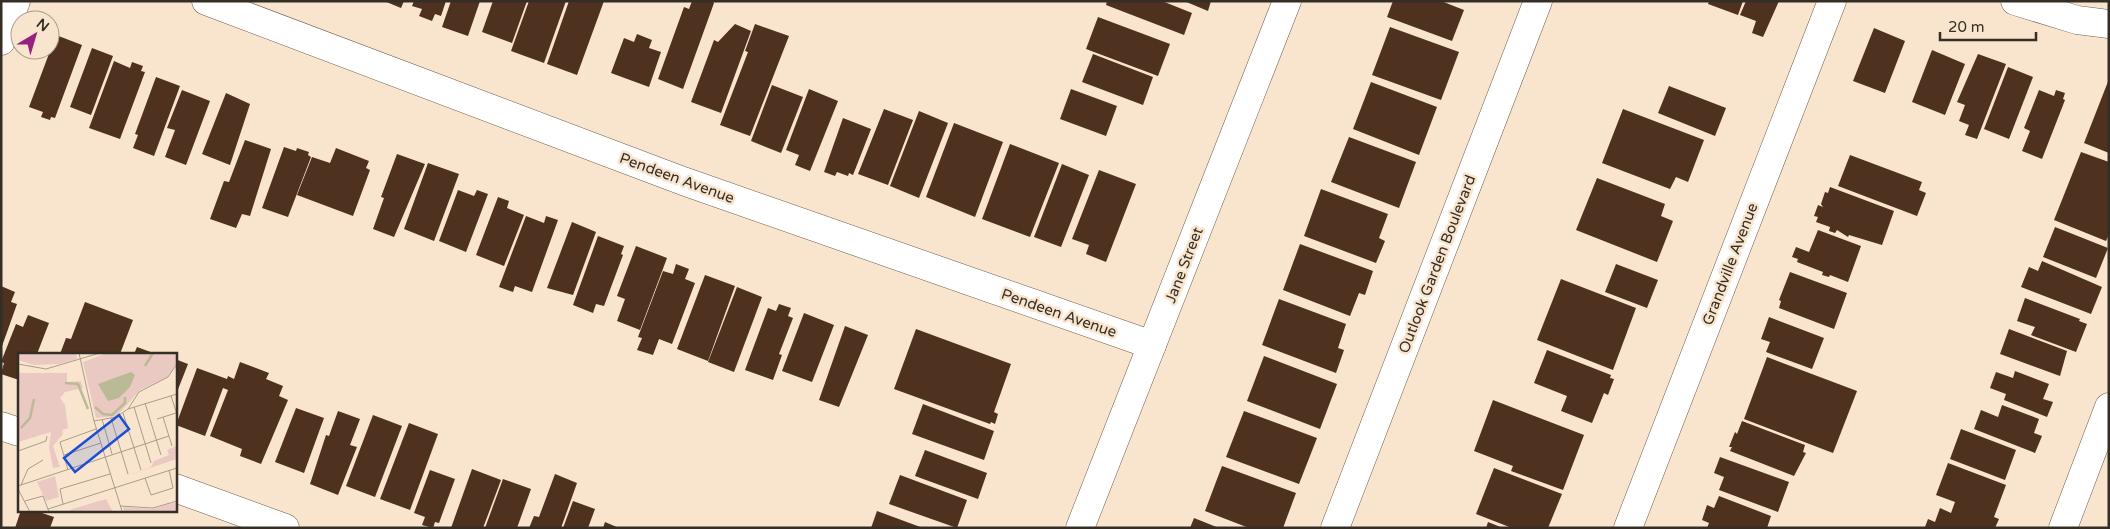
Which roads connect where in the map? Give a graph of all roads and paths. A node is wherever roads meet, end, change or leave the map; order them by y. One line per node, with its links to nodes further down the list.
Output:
1 (16, 1): 8 (street)
2 (206, 1): 9 (street, Pendeen Avenue)
3 (1287, 1): 9 (street, Jane Street)
4 (1538, 1): 16 (street, Outlook Garden Boulevard)
5 (1832, 1): 17 (street, Grandville Avenue)
6 (2015, 1): 7 (street)
7 (2109, 24)
8 (1, 41)
9 (1152, 345): 15 (street, Jane Street)
10 (2109, 407): 18 (street)
11 (1, 426): 12 (street)
12 (18, 432)
13 (176, 488): 14 (street)
14 (285, 528)
15 (1080, 528)
16 (1335, 528)
17 (1628, 528)
18 (2063, 528)

